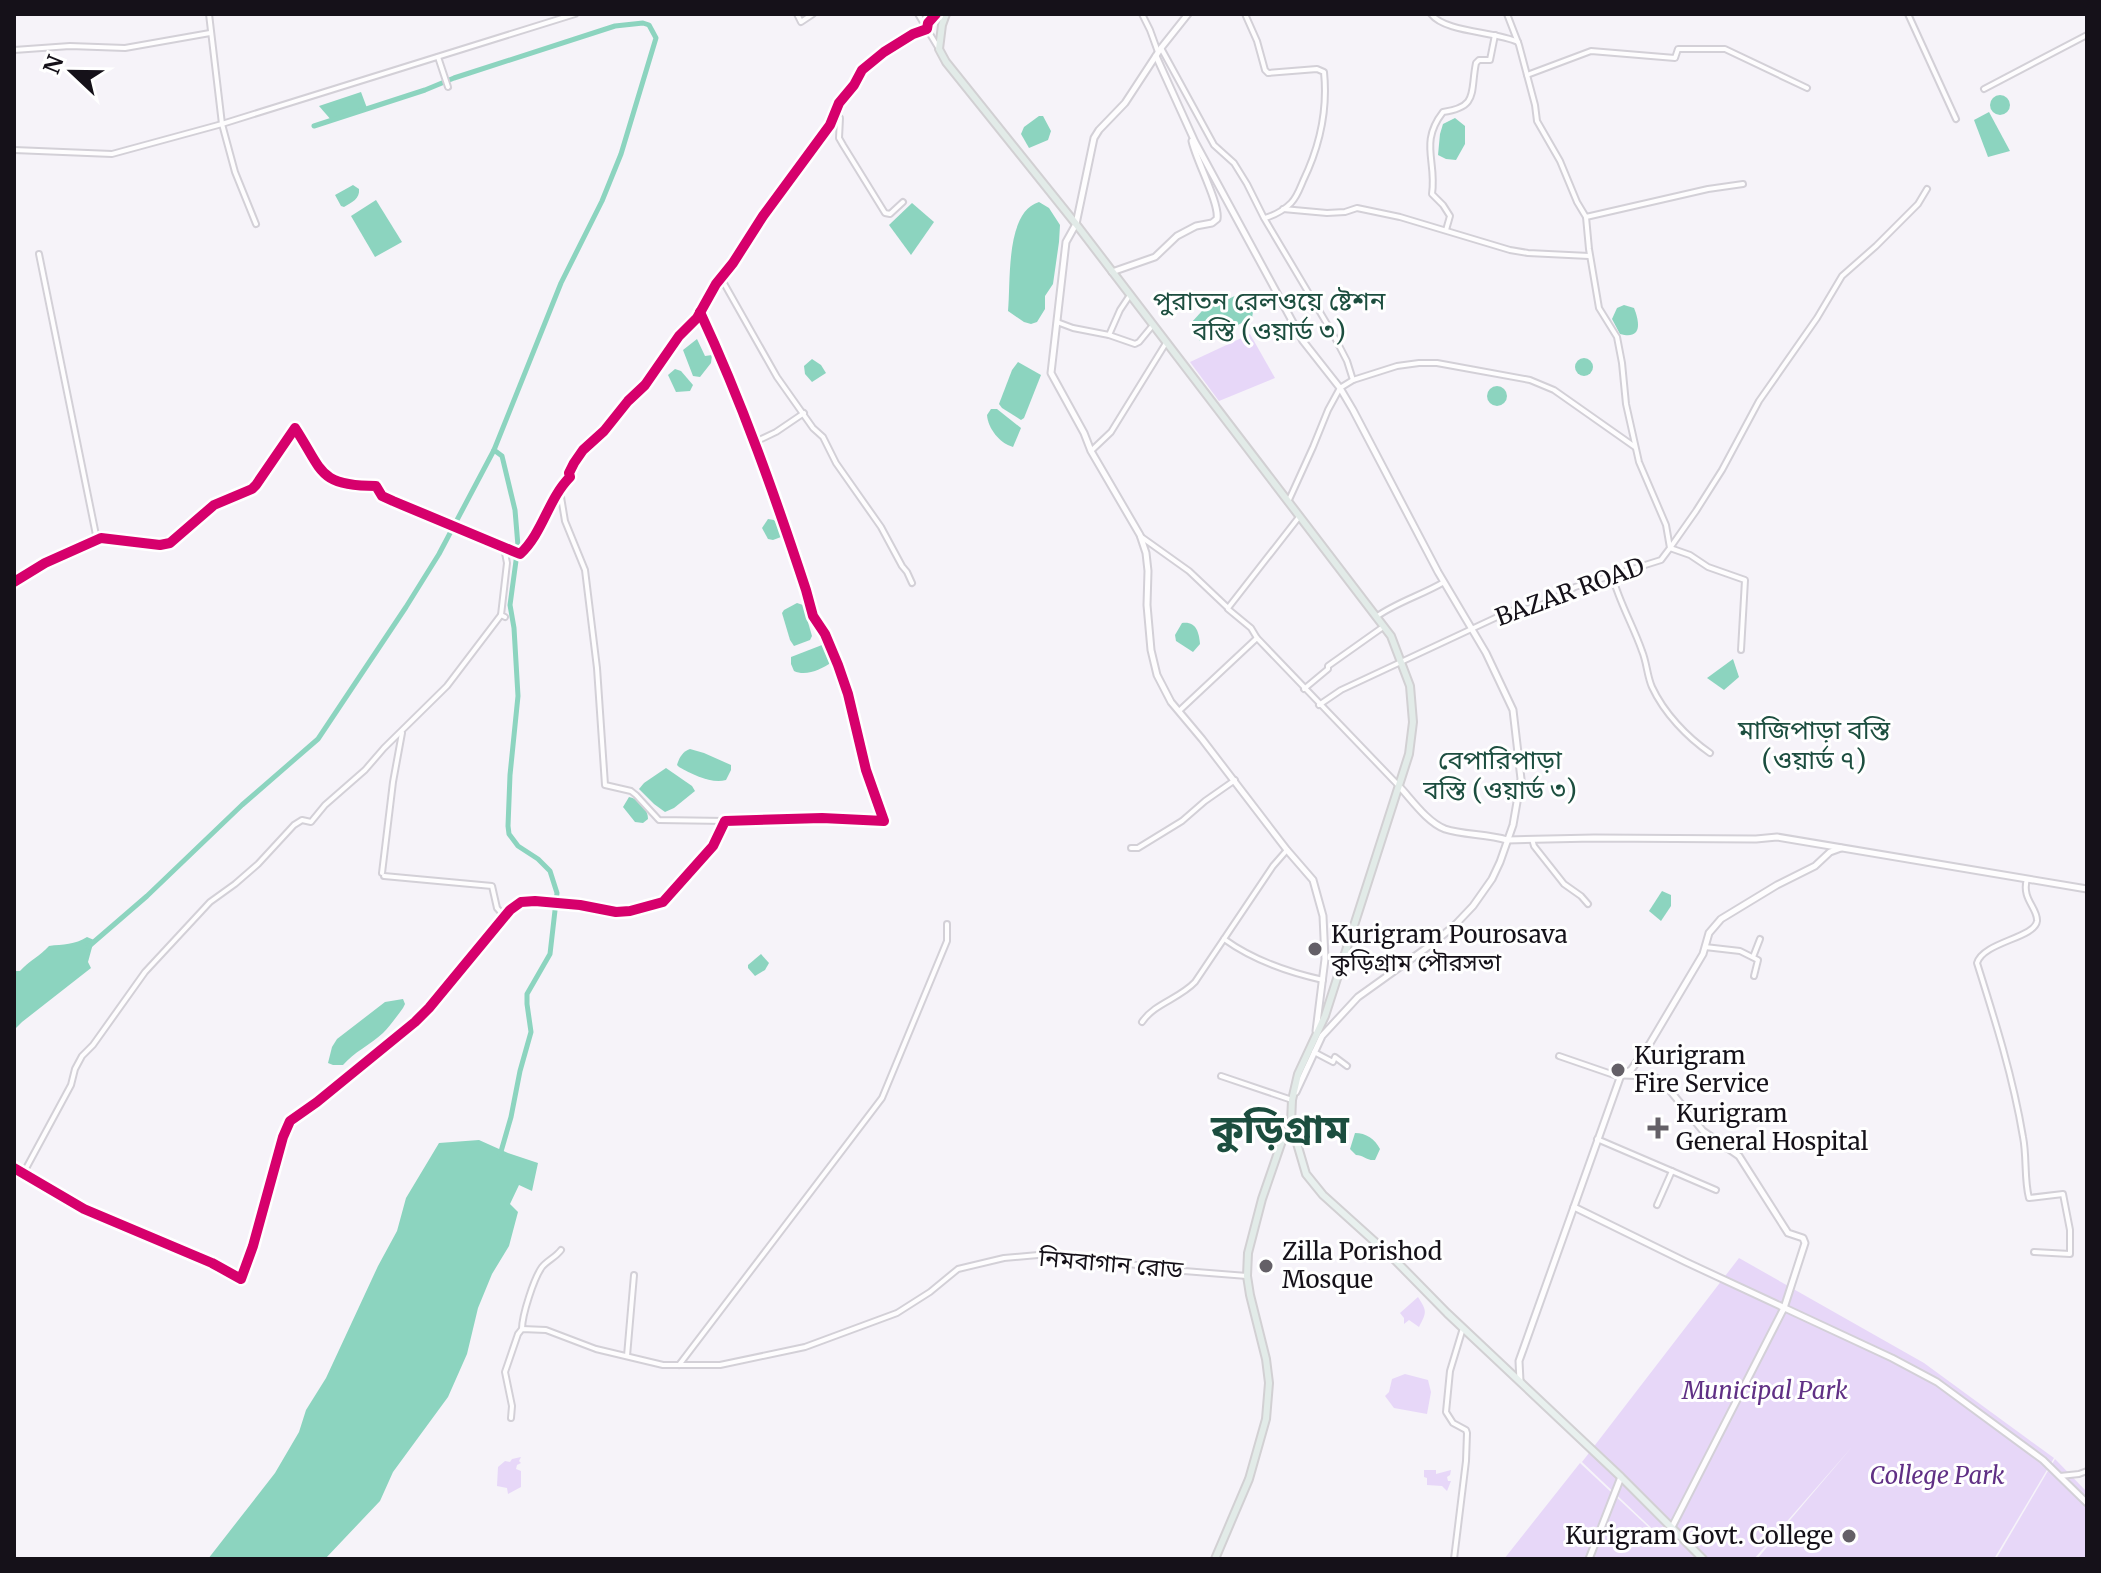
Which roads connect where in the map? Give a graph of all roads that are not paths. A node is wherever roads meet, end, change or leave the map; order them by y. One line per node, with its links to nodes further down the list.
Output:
1 (209, 14): 15 (street)
2 (575, 14): 22 (street)
3 (797, 14): 4 (street)
4 (813, 14)
5 (918, 14): 14 (street)
6 (936, 14): 14 (street)
7 (946, 14): 19 (highway)
8 (1142, 14): 21 (street)
9 (1188, 14): 21 (street)
10 (1245, 14): 35 (street)
11 (1431, 14): 16 (street)
12 (1507, 14): 18 (street)
13 (1908, 14): 28 (street)
14 (927, 29): 19 (street); 27 (street)
15 (211, 33): 20 (street); 29 (street)
16 (1495, 35): 18 (street); 40 (street)
17 (2087, 35): 26 (street)
18 (1518, 42): 23 (street)
19 (939, 49): 39 (highway)
20 (14, 50)
21 (1158, 52): 30 (street); 37 (street); 39 (street)
22 (438, 57): 24 (street); 29 (street)
23 (1527, 75): 25 (street); 36 (street)
24 (448, 87)
25 (1807, 88)
26 (1984, 89)
27 (835, 115): 34 (street); 44 (street)
28 (1956, 119)
29 (222, 124): 31 (street); 38 (street)
30 (1190, 132): 43 (street); 52 (street)
31 (14, 150)
32 (1743, 184): 36 (street)
33 (1927, 189): 63 (street)
34 (903, 202)
35 (1283, 209): 37 (street); 40 (street)
36 (1586, 217): 42 (street, BAZAR ROAD)
37 (1264, 218): 51 (street)
38 (256, 224)
39 (1076, 224): 43 (highway); 47 (street)
40 (1446, 230): 42 (street)
41 (39, 254): 61 (street)
42 (1590, 256): 55 (street, BAZAR ROAD)
43 (1112, 272): 45 (highway)
44 (721, 278): 46 (street); 53 (street)
45 (1130, 295): 48 (highway); 49 (street)
46 (700, 312): 54 (street); 57 (street)
47 (1056, 322): 49 (street); 56 (street)
48 (1153, 325): 49 (street); 50 (highway)
49 (1109, 335)
50 (1166, 343): 56 (street); 58 (highway)
51 (1353, 380): 52 (street); 55 (street)
52 (1340, 388): 58 (street); 66 (street)
53 (804, 413): 54 (street); 67 (street)
54 (755, 442): 82 (street)
55 (1637, 448): 63 (street, BAZAR ROAD)
56 (1091, 451): 60 (street)
57 (560, 490): 62 (street); 82 (street)
58 (1288, 502): 59 (highway)
59 (1299, 517): 68 (street); 69 (highway)
60 (1140, 535): 68 (street); 77 (street)
61 (97, 540): 62 (street); 65 (street)
62 (504, 548): 78 (street)
63 (1670, 548): 64 (street, BAZAR ROAD); 73 (street)
64 (1612, 575): 71 (street, BAZAR ROAD); 79 (street)
65 (14, 582)
66 (1444, 582): 69 (street); 71 (street)
67 (912, 583)
68 (1228, 608): 72 (street)
69 (1376, 617): 70 (highway)
70 (1383, 627): 74 (highway); 75 (street)
71 (1472, 628): 74 (street, BAZAR ROAD); 84 (street)
72 (1257, 638): 75 (street); 77 (street)
73 (1741, 650)
74 (1401, 662): 76 (street, BAZAR ROAD); 81 (highway)
75 (1304, 689): 76 (street)
76 (1319, 705): 81 (street)
77 (1179, 711): 80 (street)
78 (403, 730): 91 (street); 111 (street)
79 (1710, 753)
80 (1235, 780): 86 (street); 87 (street)
81 (1399, 786): 84 (street); 100 (highway)
82 (725, 821): 91 (street)
83 (1532, 839): 84 (street); 85 (street); 90 (street)
84 (1507, 840): 101 (street)
85 (1841, 847): 88 (street); 95 (street)
86 (1131, 848)
87 (1287, 850): 93 (street); 98 (street)
88 (2027, 879): 89 (street); 116 (street)
89 (2087, 889)
90 (1588, 904)
91 (504, 916): 111 (street)
92 (947, 924): 124 (street)
93 (1224, 939): 98 (street); 99 (street)
94 (1760, 939): 96 (street)
95 (1705, 947): 96 (street); 105 (street)
96 (1753, 957): 97 (street)
97 (1754, 976)
98 (1323, 980): 100 (street)
99 (1142, 1022)
100 (1316, 1034): 106 (highway)
101 (1314, 1052): 103 (street); 106 (street)
102 (1559, 1056): 105 (street)
103 (1347, 1066)
104 (1221, 1076): 106 (street)
105 (1620, 1076): 108 (street); 119 (street)
106 (1292, 1100): 107 (highway)
107 (1291, 1123): 118 (highway); 120 (main road)
108 (1597, 1139): 110 (street); 114 (street)
109 (14, 1168): 111 (street)
110 (1672, 1171): 112 (street); 113 (street)
111 (23, 1174)
112 (1716, 1190)
113 (1657, 1205)
114 (1574, 1207): 119 (street); 123 (street)
115 (561, 1250): 121 (street)
116 (2034, 1252)
117 (634, 1275): 122 (street)
118 (1247, 1276): 124 (street, নিমবাগান রোড); 133 (highway)
119 (1784, 1308): 129 (street); 132 (street)
120 (1463, 1328): 125 (main road); 134 (street)
121 (522, 1329): 122 (street, নিমবাগান রোড); 127 (street)
122 (627, 1356): 124 (street, নিমবাগান রোড)
123 (1519, 1361): 125 (street); 126 (street)
124 (679, 1365)
125 (1507, 1368): 126 (main road)
126 (1520, 1381): 130 (main road)
127 (511, 1418)
128 (2087, 1471): 129 (street)
129 (2060, 1476): 131 (street)
130 (1621, 1477): 132 (main road); 135 (street)
131 (2087, 1503)
132 (1672, 1527): 136 (main road)
133 (1215, 1559)
134 (1454, 1559)
135 (1589, 1559)
136 (1703, 1559)

